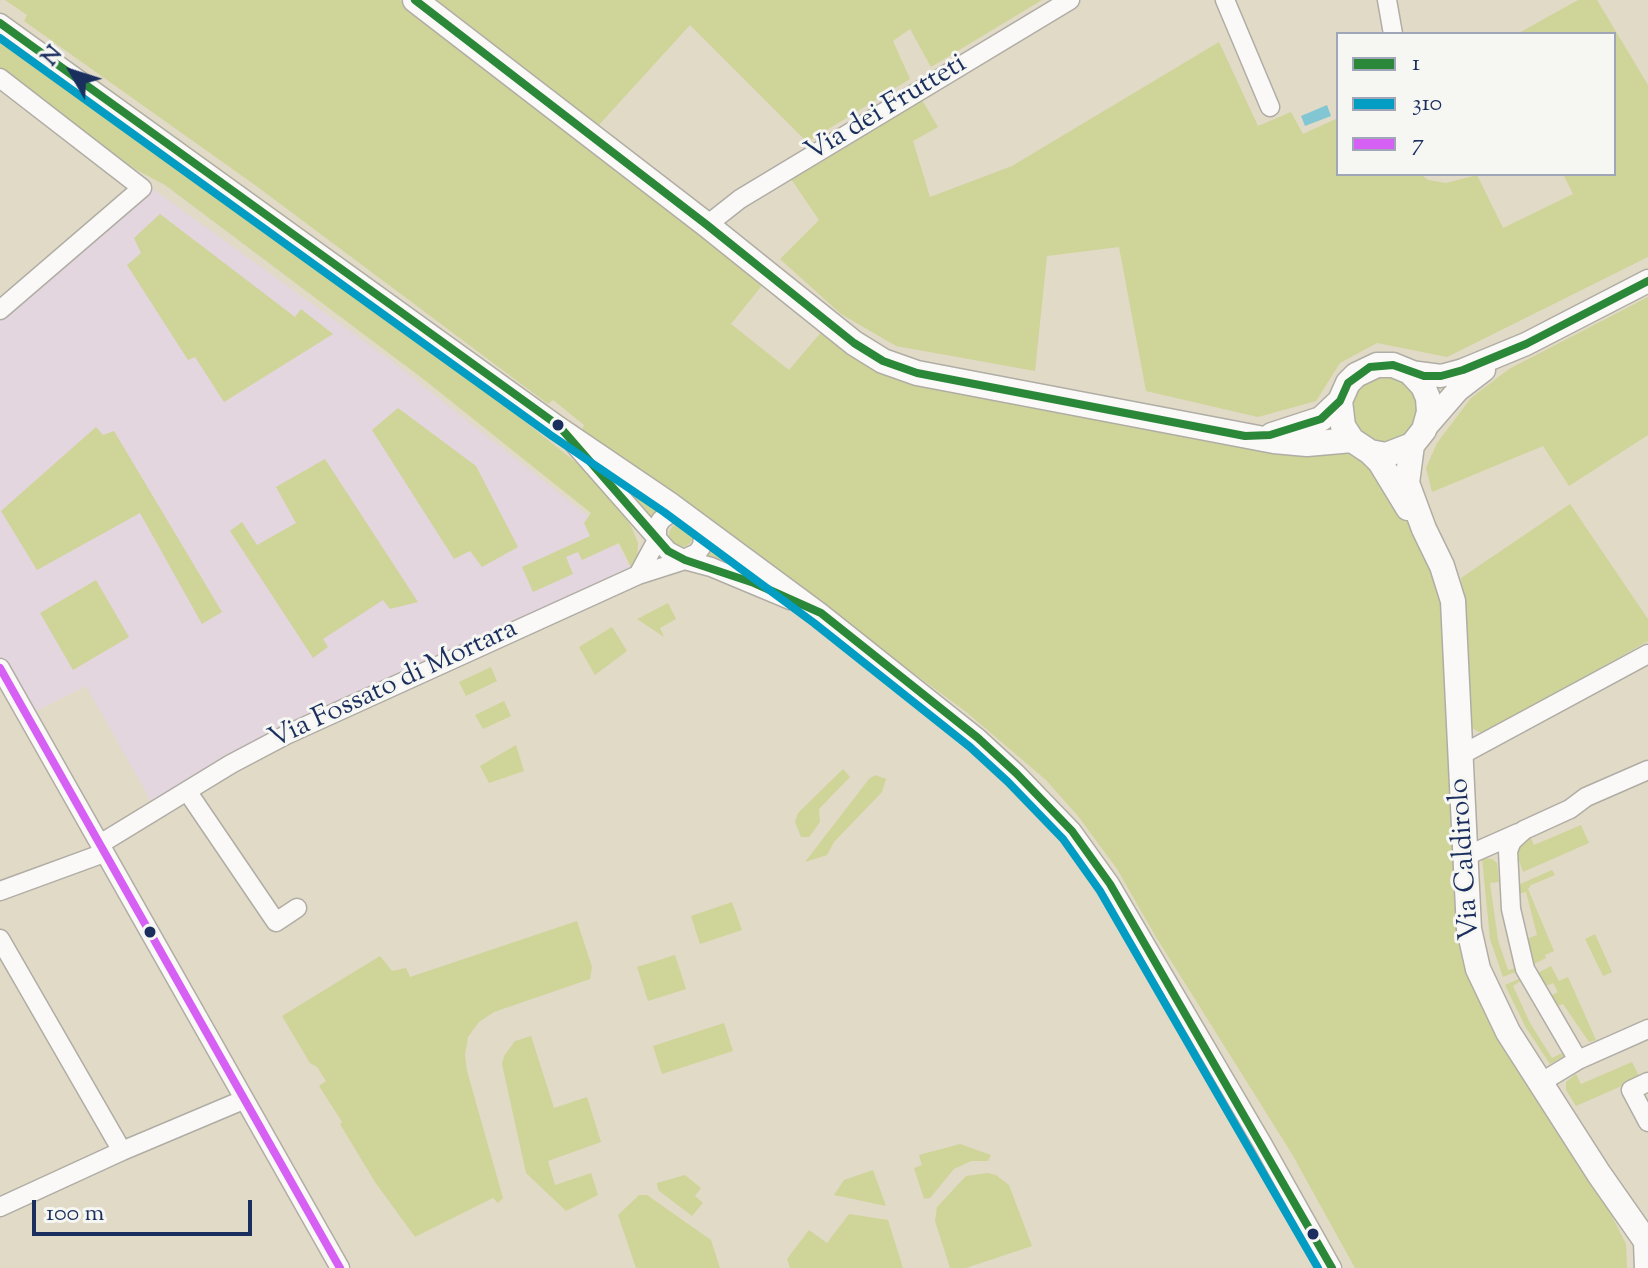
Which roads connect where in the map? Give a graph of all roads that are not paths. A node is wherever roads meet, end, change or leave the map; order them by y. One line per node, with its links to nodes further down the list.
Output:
1 (415, 0): 9 (main road)
2 (1070, 0): 9 (street, Via dei Frutteti)
3 (1225, 0): 8 (street)
4 (1389, 1): 6 (street)
5 (0, 23): 15 (street)
6 (1393, 32)
7 (3, 85): 11 (street)
8 (1270, 107)
9 (707, 225): 16 (main road)
10 (1648, 281): 12 (street)
11 (0, 310)
12 (1526, 344): 13 (street); 17 (street)
13 (1410, 372): 14 (main road); 17 (main road, Via Caldirolo)
14 (1340, 401): 16 (main road); 18 (main road, Via Caldirolo)
15 (559, 426): 19 (street); 22 (street)
16 (1245, 436): 18 (main road)
17 (1418, 437): 18 (main road); 21 (main road, Via Caldirolo)
18 (1361, 446): 21 (main road, Via Caldirolo)
19 (682, 511): 20 (street); 22 (street)
20 (704, 527): 23 (street); 25 (street)
21 (1424, 529): 28 (main road, Via Caldirolo)
22 (657, 540): 23 (street); 24 (street)
23 (684, 560): 24 (street, Via Fossato di Mortara); 25 (street)
24 (638, 575): 30 (street, Via Fossato di Mortara)
25 (821, 613): 48 (street)
26 (1648, 654): 28 (street)
27 (0, 668): 32 (street)
28 (1461, 755): 33 (main road, Via Caldirolo)
29 (1648, 770): 31 (street)
30 (187, 791): 32 (street, Via Fossato di Mortara); 36 (street)
31 (1524, 830): 33 (street); 34 (street)
32 (102, 848): 35 (street, Via Fossato di Mortara); 42 (street)
33 (1466, 856): 34 (street); 41 (main road, Via Caldirolo)
34 (1509, 862): 39 (street)
35 (0, 891)
36 (297, 908)
37 (0, 939): 44 (street)
38 (1648, 1029): 39 (street)
39 (1578, 1060): 41 (street)
40 (1648, 1082): 43 (street)
41 (1540, 1083): 46 (main road, Via Caldirolo)
42 (243, 1100): 44 (street); 47 (street)
43 (1648, 1122)
44 (122, 1151): 45 (street)
45 (2, 1202)
46 (1647, 1243): 49 (main road, Via Caldirolo)
47 (340, 1268)
48 (1332, 1268)
49 (1647, 1268)

